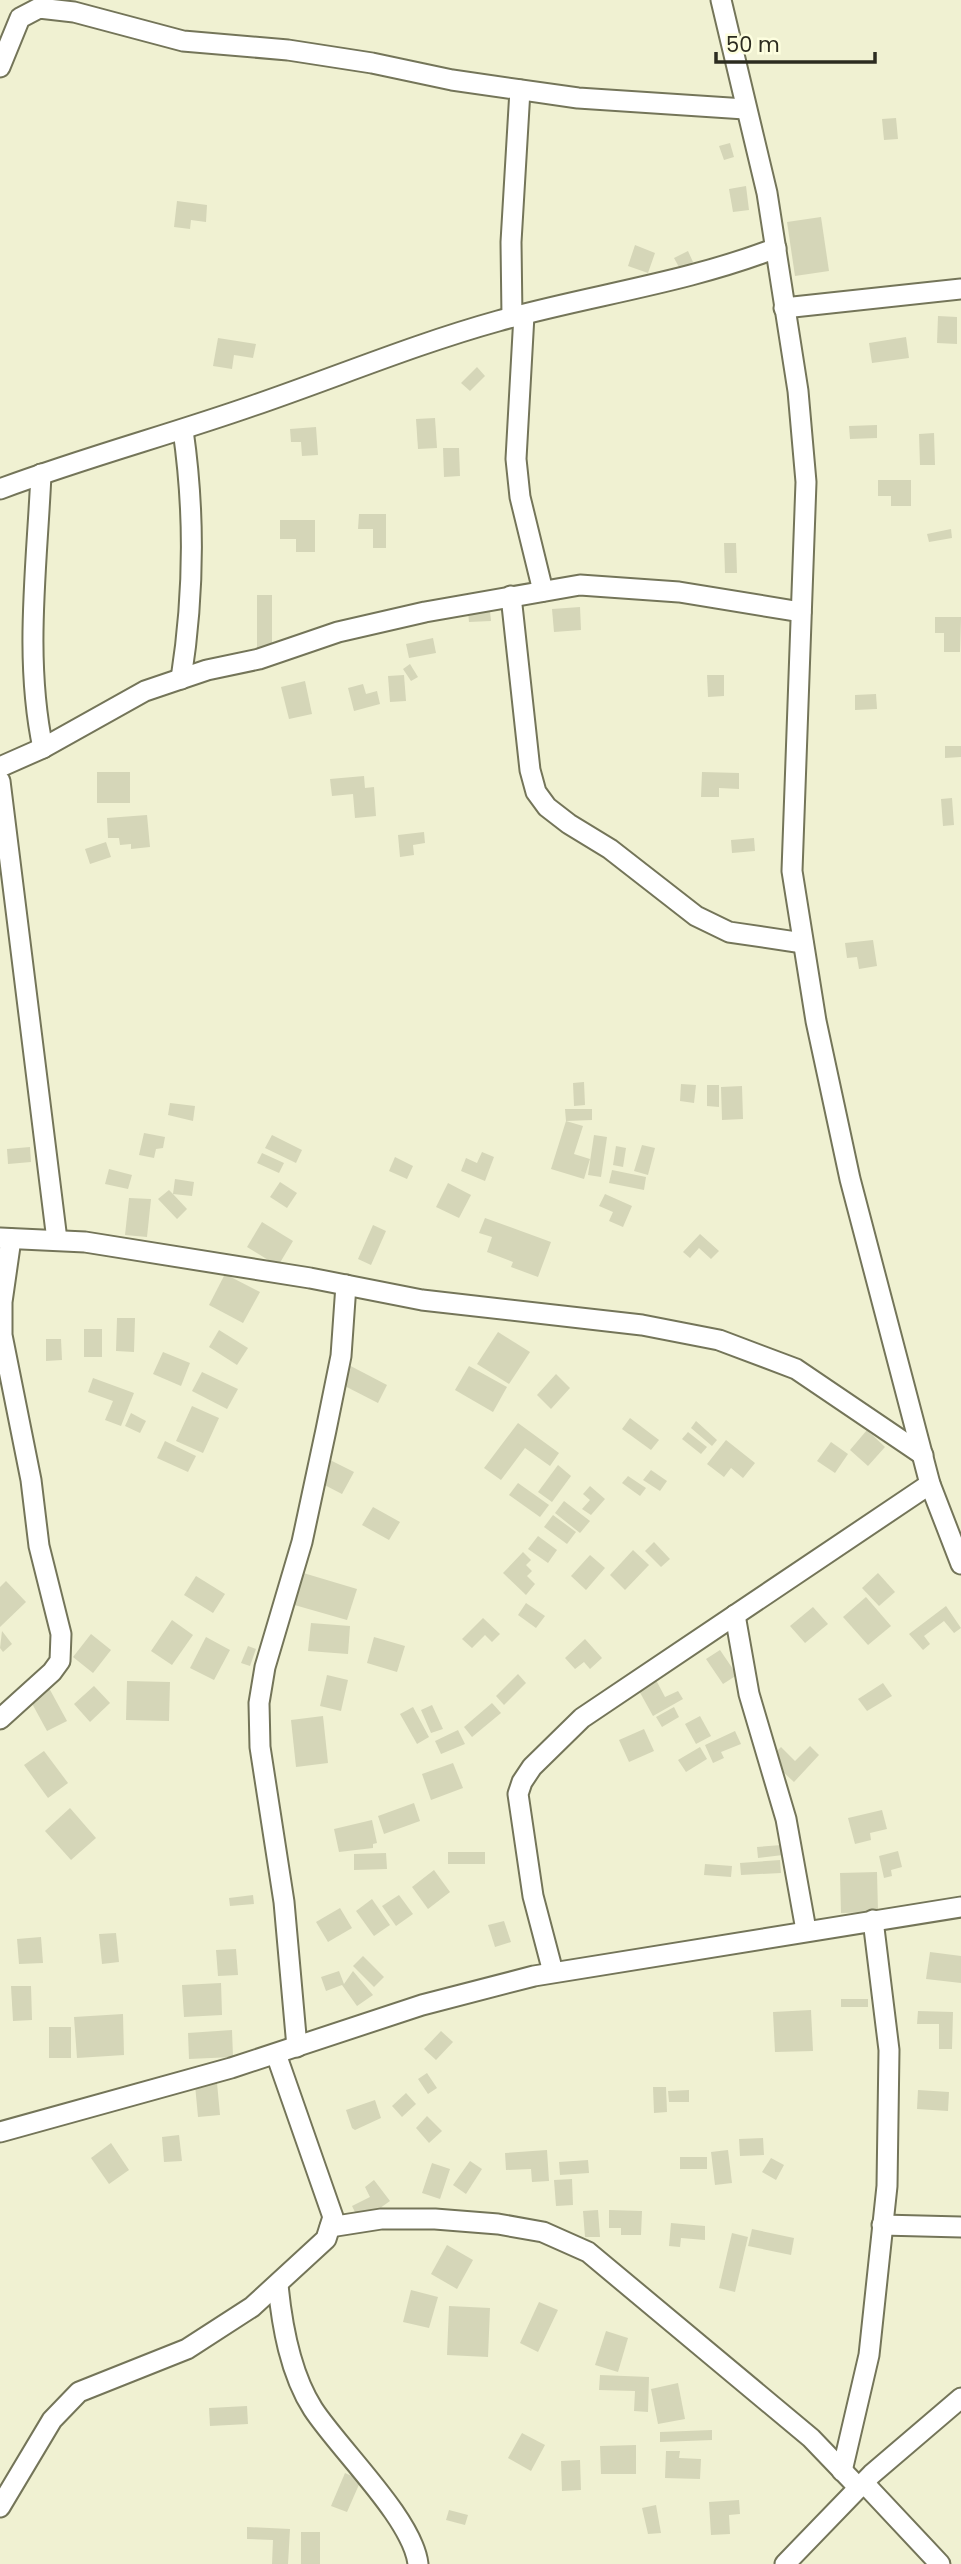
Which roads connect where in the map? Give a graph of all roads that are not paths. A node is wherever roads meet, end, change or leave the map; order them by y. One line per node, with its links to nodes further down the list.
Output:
1 (721, 0): 4 (street)
2 (0, 67): 3 (street)
3 (520, 90): 4 (street); 8 (street)
4 (745, 109): 5 (street)
5 (776, 248): 7 (street); 8 (street)
6 (961, 289): 7 (street)
7 (784, 308): 14 (street)
8 (518, 316): 9 (street); 12 (street)
9 (183, 430): 10 (street); 15 (street)
10 (41, 474): 11 (street); 16 (street)
11 (0, 489)
12 (543, 591): 13 (street); 14 (street)
13 (511, 596): 15 (street); 19 (street)
14 (801, 612): 19 (street)
15 (181, 679): 16 (street)
16 (43, 748): 17 (street)
17 (0, 767)
18 (0, 781): 21 (street)
19 (803, 943): 23 (street)
20 (5, 1238): 21 (street); 28 (street)
21 (57, 1240): 22 (street)
22 (346, 1285): 23 (street); 33 (street)
23 (923, 1455): 24 (street)
24 (930, 1484): 25 (street); 27 (street)
25 (956, 1537): 26 (street)
26 (961, 1564)
27 (735, 1615): 31 (street); 32 (street)
28 (0, 1718)
29 (961, 1907): 30 (street)
30 (873, 1920): 31 (street); 36 (street)
31 (806, 1930): 32 (street)
32 (553, 1972): 33 (street)
33 (298, 2047): 34 (street)
34 (276, 2054): 35 (street); 37 (street)
35 (0, 2132)
36 (882, 2225): 38 (street); 41 (street)
37 (330, 2227): 39 (street); 41 (street)
38 (961, 2227)
39 (278, 2285): 43 (street); 44 (street)
40 (961, 2398): 42 (street)
41 (842, 2471): 42 (street)
42 (861, 2486): 45 (street); 46 (street)
43 (0, 2507)
44 (418, 2564)
45 (785, 2564)
46 (940, 2564)

